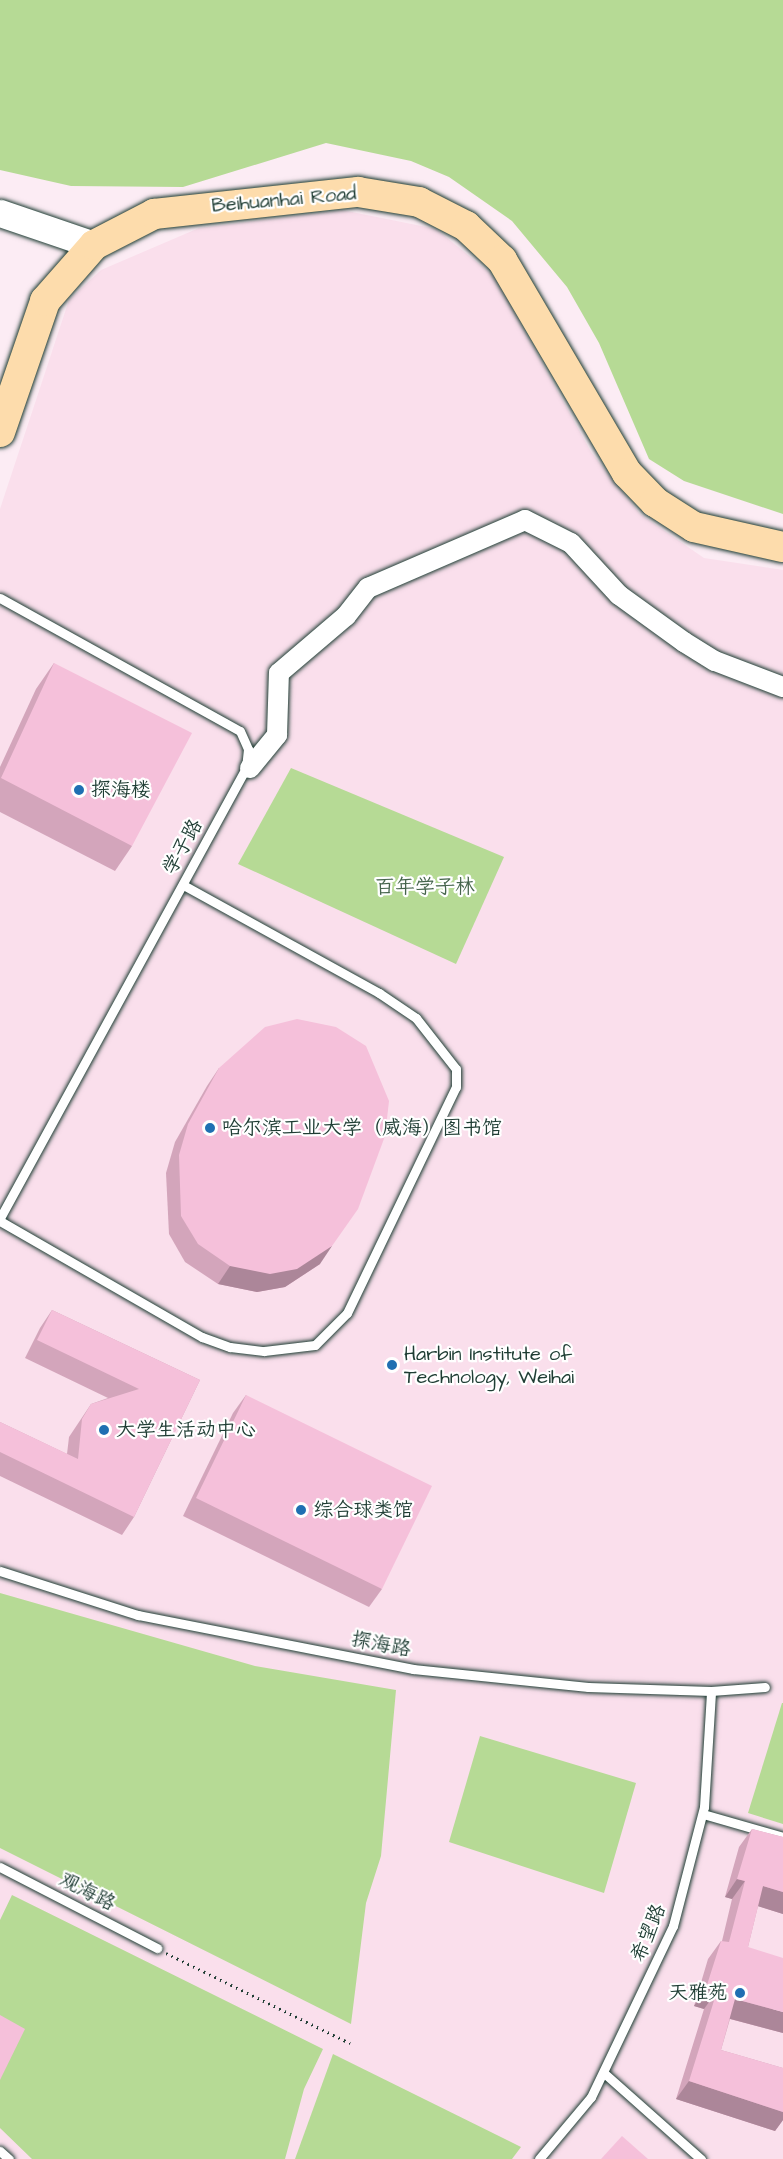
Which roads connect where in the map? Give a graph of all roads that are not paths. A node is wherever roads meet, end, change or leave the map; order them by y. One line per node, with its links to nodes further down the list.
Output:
1 (0, 213): 2 (street)
2 (94, 244): 3 (main road, Beihuanhai Road); 4 (main road, Beihuanhai Road)
3 (0, 432)
4 (783, 547)
5 (0, 598): 8 (lane, 学子路)
6 (783, 687): 7 (street)
7 (250, 768)
8 (183, 885): 9 (lane, 学子路); 9 (lane)
9 (0, 1220)
10 (0, 1571): 12 (lane, 探海路)
11 (765, 1687): 12 (lane, 探海路)
12 (711, 1692): 13 (lane, 希望路)
13 (703, 1814): 14 (lane); 17 (lane, 希望路)
14 (783, 1837)
15 (0, 1867): 16 (lane, 观海路)
16 (157, 1948)
17 (604, 2073): 20 (lane, 希望路); 21 (lane)
18 (0, 2151): 19 (lane)
19 (9, 2159)
20 (539, 2159)
21 (701, 2159)

